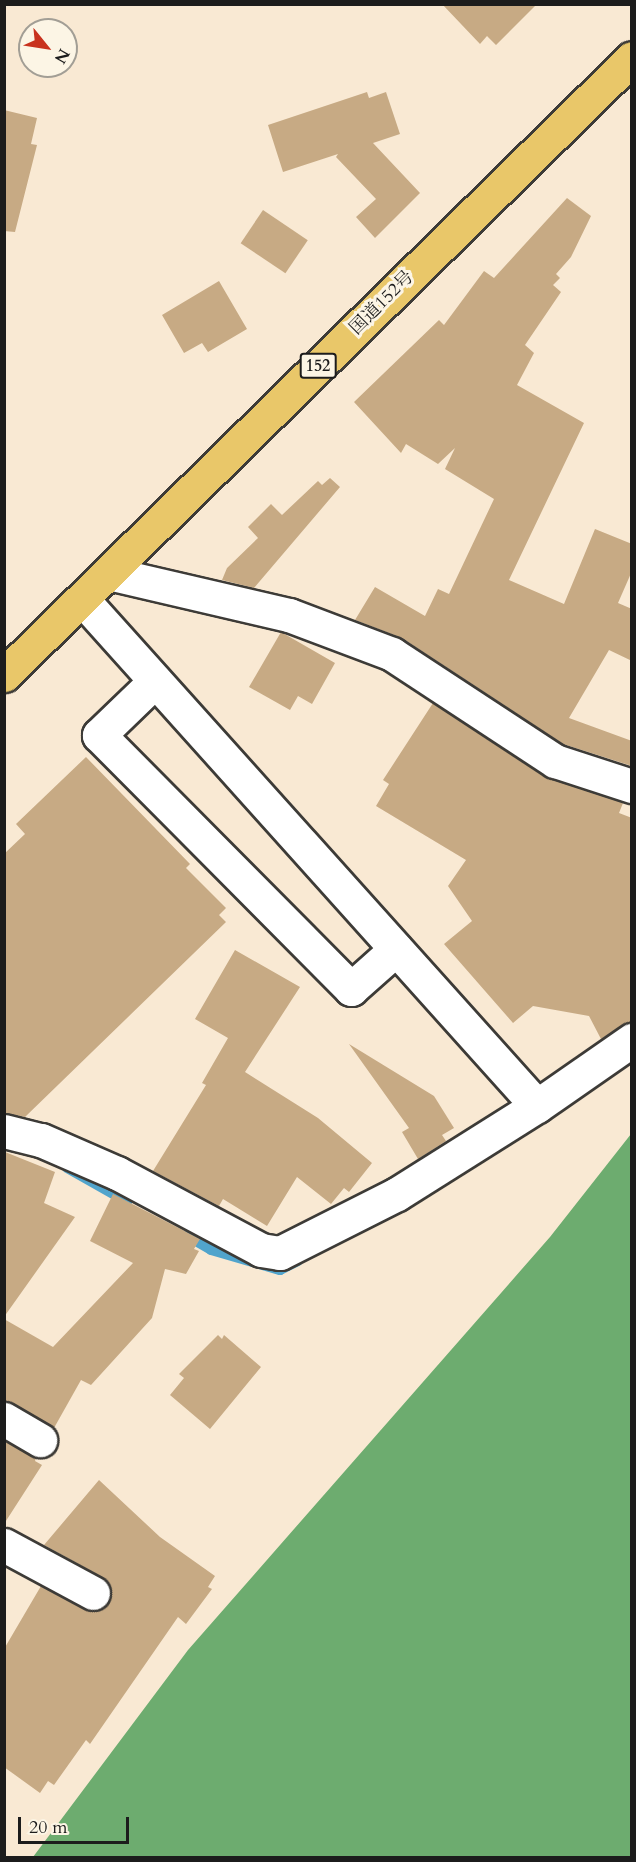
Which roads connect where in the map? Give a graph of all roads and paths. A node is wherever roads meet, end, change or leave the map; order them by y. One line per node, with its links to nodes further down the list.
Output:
1 (632, 58): 2 (highway, 国道152号 / 152)
2 (108, 573): 3 (highway, 国道152号 / 152); 6 (street)
3 (81, 599): 4 (highway, 国道152号 / 152); 5 (street)
4 (4, 675)
5 (155, 681): 7 (street); 7 (street)
6 (632, 786)
7 (396, 949): 9 (street)
8 (632, 1040): 9 (street)
9 (537, 1106): 10 (street)
10 (4, 1131)
11 (4, 1419): 12 (street)
12 (40, 1440)
13 (4, 1545): 14 (street)
14 (93, 1593)

